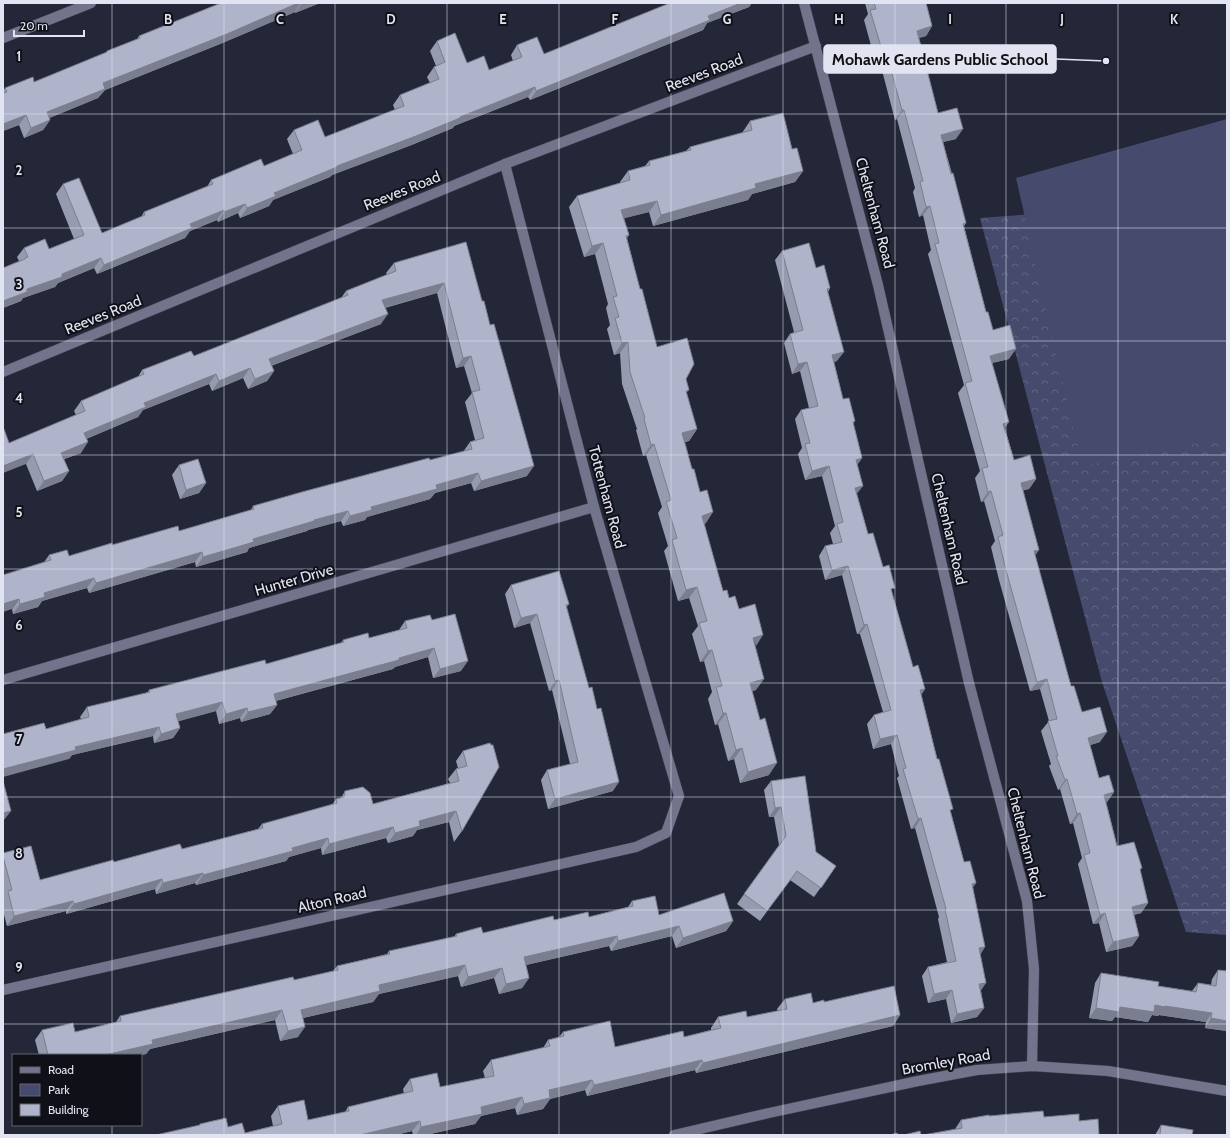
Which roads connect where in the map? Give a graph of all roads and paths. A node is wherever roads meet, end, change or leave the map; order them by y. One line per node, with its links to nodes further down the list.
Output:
1 (91, 3): 3 (street)
2 (804, 3): 4 (street, Cheltenham Road)
3 (3, 38)
4 (816, 46): 5 (street, Reeves Road); 11 (street, Cheltenham Road)
5 (505, 164): 6 (street, Reeves Road); 7 (street, Tottenham Road)
6 (3, 372)
7 (594, 507): 8 (street, Hunter Drive); 9 (street, Tottenham Road)
8 (3, 680)
9 (666, 834): 10 (street, Alton Road)
10 (3, 990)
11 (1032, 1066): 12 (street, Bromley Road); 13 (street, Bromley Road)
12 (1227, 1091)
13 (674, 1135)

